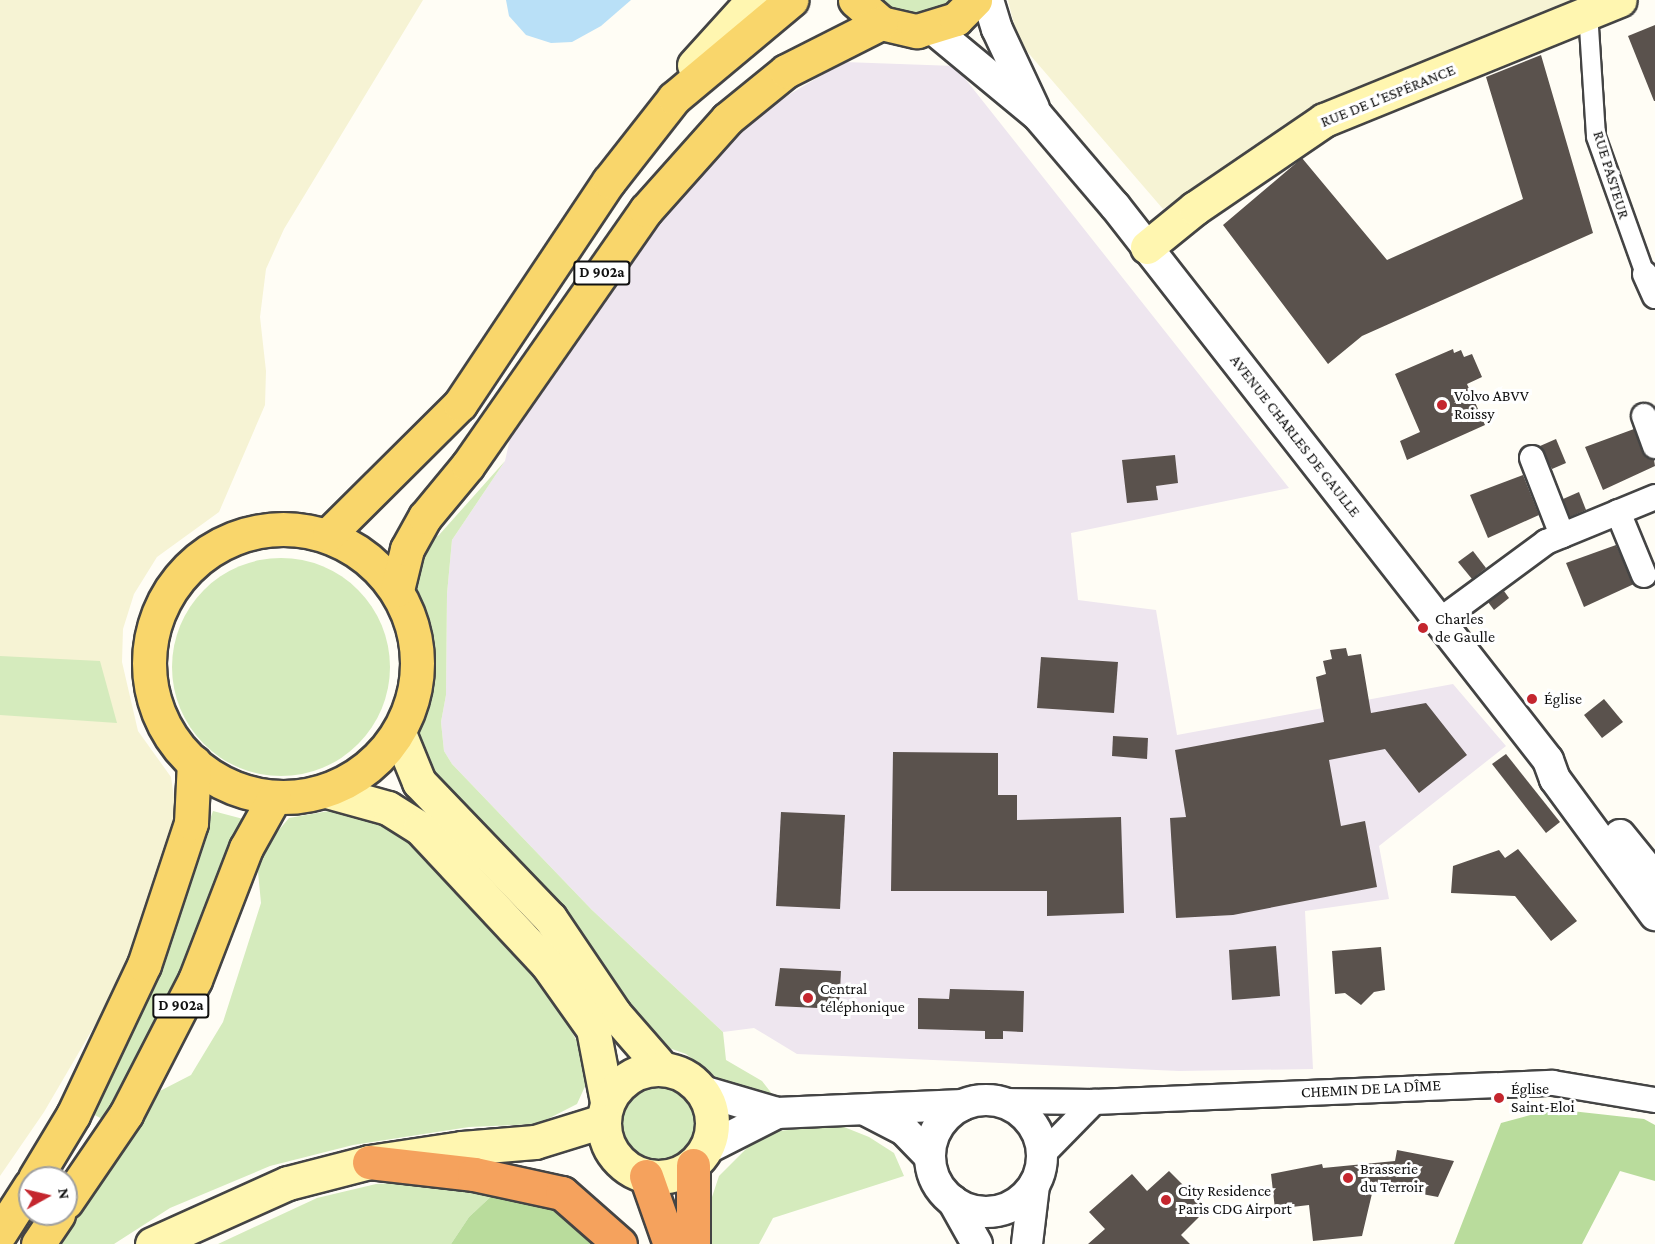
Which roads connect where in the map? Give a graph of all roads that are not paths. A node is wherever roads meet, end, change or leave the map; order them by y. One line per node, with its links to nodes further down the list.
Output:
1 (753, 0): 10 (main road)
2 (791, 0): 10 (main road, D 902a)
3 (855, 0): 8 (main road)
4 (975, 0): 9 (main road)
5 (988, 0): 11 (street, AVENUE CHARLES DE GAULLE)
6 (1620, 0): 7 (main road, RUE DE L'ESPÉRANCE)
7 (1588, 12): 12 (main road, RUE DE L'ESPÉRANCE); 13 (street, RUE PASTEUR)
8 (881, 22): 9 (main road); 23 (main road, D 902a)
9 (933, 29): 11 (street, AVENUE CHARLES DE GAULLE)
10 (674, 98): 20 (main road, D 902a)
11 (1038, 116): 12 (street, AVENUE CHARLES DE GAULLE)
12 (1148, 248): 24 (street, AVENUE CHARLES DE GAULLE)
13 (1645, 274): 14 (street, RUE PASTEUR)
14 (1655, 296)
15 (1644, 416): 16 (street)
16 (1655, 446)
17 (1532, 458): 21 (street)
18 (1655, 497): 19 (street)
19 (1618, 512): 21 (street); 22 (street)
20 (329, 534): 23 (main road); 27 (main road)
21 (1562, 535): 24 (street)
22 (1644, 575)
23 (397, 590): 25 (main road)
24 (1439, 621): 26 (street, AVENUE CHARLES DE GAULLE)
25 (399, 733): 28 (main road); 32 (main road)
26 (1548, 760): 30 (street, AVENUE CHARLES DE GAULLE); 31 (street, AVENUE CHARLES DE GAULLE)
27 (194, 762): 29 (main road); 47 (main road, D 902a)
28 (327, 791): 29 (main road); 39 (main road)
29 (274, 798): 49 (main road, D 902a)
30 (1655, 878)
31 (1655, 915)
32 (662, 1068): 33 (main road); 39 (main road)
33 (702, 1091): 40 (street); 44 (main road)
34 (999, 1101): 36 (street, CHEMIN DE LA DÎME); 37 (street); 42 (street)
35 (1652, 1101): 36 (street, CHEMIN DE LA DÎME)
36 (1094, 1102): 42 (street)
37 (963, 1105): 38 (street); 45 (street)
38 (865, 1110): 40 (street); 45 (street)
39 (605, 1112): 41 (main road); 43 (main road)
40 (777, 1113): 44 (street)
41 (535, 1142): 43 (main road); 46 (main road)
42 (1043, 1154): 50 (street)
43 (614, 1156): 48 (main road)
44 (699, 1157): 48 (main road); 59 (highway)
45 (930, 1157): 51 (street)
46 (369, 1162): 55 (main road); 57 (highway)
47 (42, 1166)
48 (645, 1176): 58 (highway)
49 (78, 1184)
50 (1034, 1185): 51 (street); 61 (street)
51 (953, 1201): 60 (street)
52 (18, 1205): 54 (main road)
53 (50, 1226): 56 (main road)
54 (0, 1233)
55 (152, 1243)
56 (38, 1244)
57 (620, 1244)
58 (670, 1244)
59 (693, 1244)
60 (977, 1244)
61 (1027, 1244)

